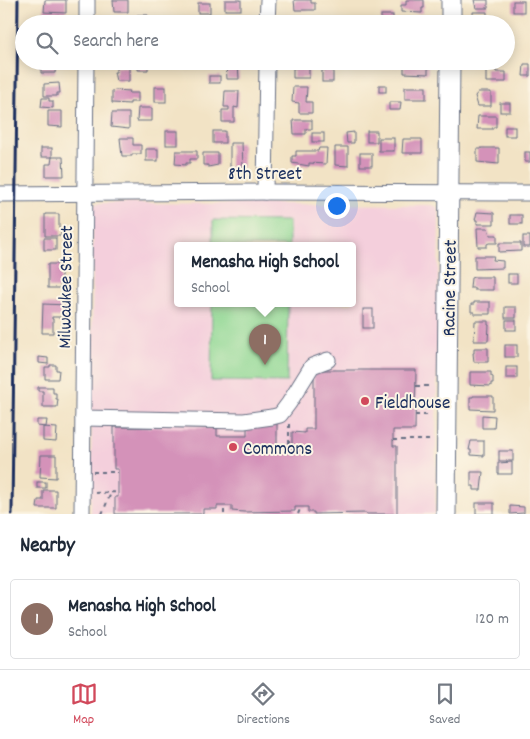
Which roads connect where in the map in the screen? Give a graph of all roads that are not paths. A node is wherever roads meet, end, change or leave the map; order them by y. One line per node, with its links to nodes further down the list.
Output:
1 (87, 0): 4 (street)
2 (268, 0): 5 (street)
3 (451, 0): 6 (main road)
4 (87, 15)
5 (267, 15)
6 (451, 15)
7 (86, 70): 11 (street, Milwaukee Street)
8 (267, 70): 10 (street)
9 (450, 70): 12 (main road, Racine Street)
10 (265, 192): 11 (street, 8th Street); 12 (street, 8th Street)
11 (85, 193): 14 (street, 8th Street); 16 (street, Milwaukee Street)
12 (449, 193): 13 (street, 8th Street); 18 (main road, Racine Street)
13 (530, 193)
14 (0, 194)
15 (328, 360): 16 (street)
16 (83, 418): 17 (street, Milwaukee Street)
17 (82, 514)
18 (446, 514)

